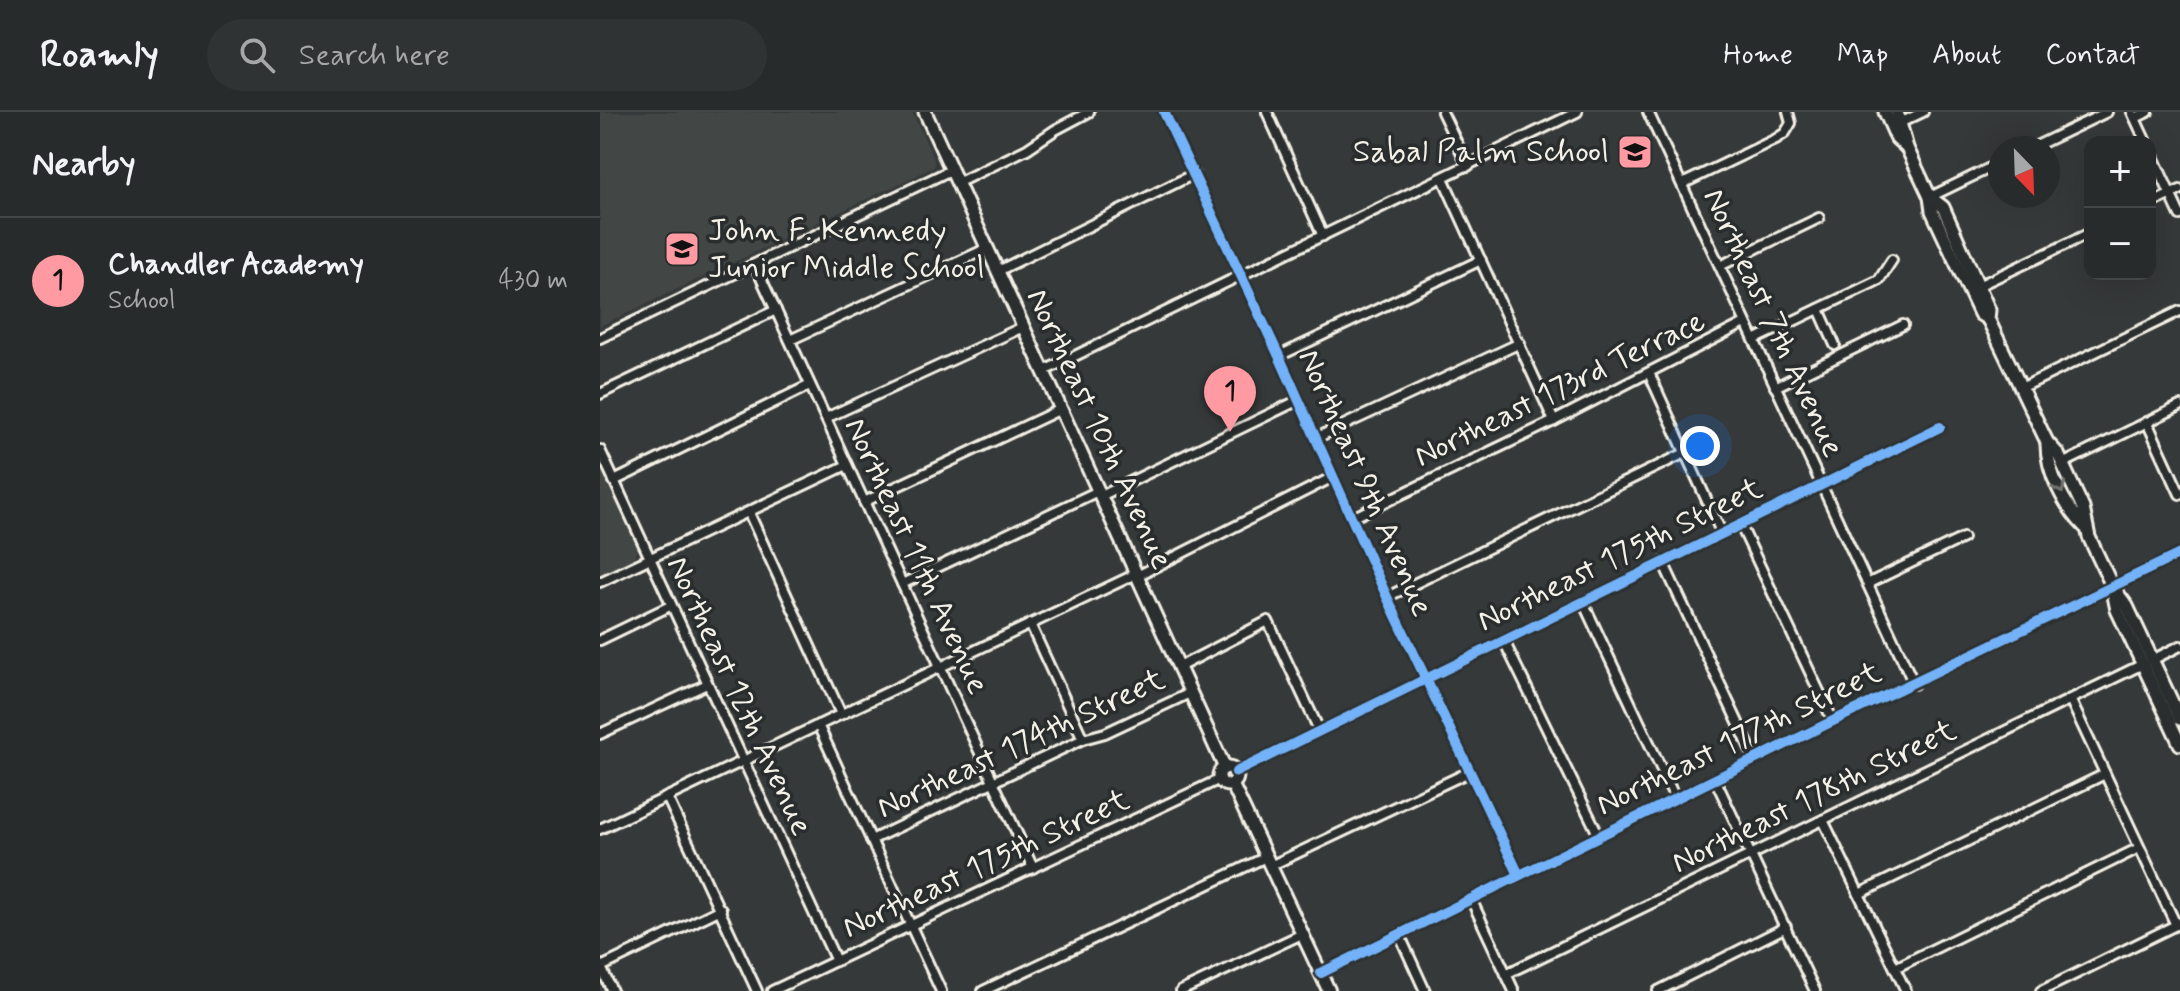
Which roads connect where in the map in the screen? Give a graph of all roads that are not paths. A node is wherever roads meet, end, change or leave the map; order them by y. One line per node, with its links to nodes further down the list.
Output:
1 (925, 112): 21 (main road, Northeast 10th Avenue)
2 (1089, 112): 24 (street)
3 (1164, 112): 22 (street, Northeast 9th Avenue)
4 (1267, 112): 32 (street)
5 (1442, 112): 19 (street)
6 (1577, 112): 19 (street)
7 (1648, 112): 25 (street, Northeast 7th Avenue)
8 (1788, 112): 25 (street)
9 (1885, 112): 17 (main road)
10 (1923, 112): 14 (street)
11 (2107, 112): 15 (street)
12 (2148, 112): 13 (street)
13 (2133, 115): 16 (street)
14 (1899, 117): 17 (main road)
15 (2057, 136)
16 (2143, 136)
17 (1907, 148): 28 (main road)
18 (2156, 163): 27 (street)
19 (1468, 166): 23 (street)
20 (1988, 169): 28 (street)
21 (951, 170): 24 (main road, Northeast 10th Avenue); 37 (street)
22 (1194, 174): 39 (street); 40 (street, Northeast 9th Avenue)
23 (1443, 178): 32 (street); 35 (street)
24 (957, 183): 34 (main road, Northeast 10th Avenue)
25 (1682, 184): 38 (street, Northeast 7th Avenue)
26 (2180, 190): 27 (street)
27 (2171, 194): 29 (street); 30 (street)
28 (1930, 197): 41 (main road); 45 (main road)
29 (2156, 201)
30 (2180, 215)
31 (1819, 218): 38 (street)
32 (1323, 236): 40 (street)
33 (2084, 236): 41 (street)
34 (988, 248): 39 (main road, Northeast 10th Avenue); 50 (street)
35 (1481, 260): 52 (street); 54 (street)
36 (1892, 260): 42 (street, Northeast 173rd Terrace)
37 (755, 265): 43 (street, Northeast 11th Avenue); 49 (street)
38 (1720, 266): 46 (street, Northeast 7th Avenue)
39 (998, 271): 48 (main road, Northeast 10th Avenue)
40 (1240, 276): 54 (street, Northeast 9th Avenue); 55 (street)
41 (1978, 286): 45 (main road)
42 (1819, 309): 51 (street, Northeast 173rd Terrace); 53 (street)
43 (776, 310): 50 (street, Northeast 11th Avenue); 60 (street)
44 (2180, 311): 59 (street)
45 (1988, 319): 59 (main road)
46 (1745, 323): 51 (street, Northeast 7th Avenue); 56 (street, Northeast 173rd Terrace)
47 (1903, 325): 58 (street)
48 (1023, 327): 55 (main road, Northeast 10th Avenue); 64 (street)
49 (600, 338)
50 (790, 340): 57 (street, Northeast 11th Avenue)
51 (1754, 340): 58 (street, Northeast 7th Avenue)
52 (1520, 343): 65 (street); 68 (street)
53 (1835, 345)
54 (1279, 356): 61 (street, Northeast 9th Avenue)
55 (1044, 371): 63 (main road, Northeast 10th Avenue)
56 (1649, 373): 65 (street, Northeast 173rd Terrace); 71 (street)
57 (810, 385): 64 (street, Northeast 11th Avenue); 75 (street)
58 (1775, 387): 76 (street, Northeast 7th Avenue)
59 (2021, 388): 69 (main road)
60 (600, 394)
61 (1299, 400): 68 (street, Northeast 9th Avenue); 77 (street)
62 (2180, 406): 66 (street)
63 (1061, 409): 77 (main road, Northeast 10th Avenue); 79 (street)
64 (826, 418): 73 (street, Northeast 11th Avenue)
65 (1554, 421): 81 (street, Northeast 173rd Terrace)
66 (2147, 422): 72 (street); 78 (street)
67 (1940, 427): 76 (street, Northeast 175th Street)
68 (1316, 438): 74 (street, Northeast 9th Avenue)
69 (2047, 442): 72 (main road); 83 (main road, one-way to 83)
70 (600, 450): 75 (street, Northeast 12th Avenue)
71 (1685, 453): 84 (street); 94 (street)
72 (2062, 464): 83 (main road)
73 (847, 465): 79 (street, Northeast 11th Avenue); 80 (street)
74 (1333, 477): 81 (street, Northeast 9th Avenue); 89 (street)
75 (614, 481): 87 (street, Northeast 12th Avenue)
76 (1822, 485): 82 (street, Northeast 175th Street); 91 (street, Northeast 7th Avenue)
77 (1100, 494): 89 (main road, Northeast 10th Avenue); 92 (street)
78 (2180, 494)
79 (864, 502): 92 (street, Northeast 11th Avenue)
80 (749, 513): 87 (street); 109 (street)
81 (1352, 518): 94 (street, Northeast 9th Avenue)
82 (1741, 526): 84 (street, Northeast 175th Street); 111 (street)
83 (2085, 528): 93 (main road)
84 (1722, 534): 88 (street, Northeast 175th Street)
85 (1963, 538): 91 (street)
86 (2180, 554): 93 (street, Northeast 177th Street)
87 (648, 558): 90 (street); 96 (street, Northeast 12th Avenue)
88 (1663, 562): 95 (street, Northeast 175th Street); 117 (street)
89 (1137, 575): 97 (street); 103 (main road, Northeast 10th Avenue)
90 (600, 582)
91 (1869, 583): 106 (street, Northeast 7th Avenue)
92 (902, 584): 102 (street, Northeast 11th Avenue)
93 (2112, 586): 101 (main road); 106 (street, Northeast 177th Street)
94 (1387, 597): 104 (street, Northeast 9th Avenue)
95 (1583, 602): 99 (street, Northeast 175th Street); 125 (street)
96 (670, 606): 98 (street); 105 (street, Northeast 12th Avenue)
97 (1030, 624): 102 (street); 115 (street)
98 (600, 640)
99 (1504, 641): 104 (street, Northeast 175th Street); 128 (street)
100 (2180, 646): 101 (street, Northeast 178th Street)
101 (2147, 662): 108 (street, Northeast 178th Street); 110 (main road); 116 (main road)
102 (940, 667): 109 (street); 123 (street, Northeast 11th Avenue)
103 (1179, 667): 107 (main road, Northeast 10th Avenue); 113 (street, Northeast 174th Street)
104 (1427, 678): 113 (street, Northeast 175th Street); 119 (street, Northeast 9th Avenue)
105 (707, 684): 114 (street); 118 (street, Northeast 12th Avenue)
106 (1914, 684): 111 (street, Northeast 177th Street)
107 (1190, 693): 115 (street, Northeast 174th Street); 121 (main road, Northeast 10th Avenue)
108 (2070, 699): 120 (street); 126 (street, Northeast 178th Street)
109 (841, 714): 112 (street)
110 (2180, 719)
111 (1833, 721): 117 (street, Northeast 177th Street)
112 (818, 725): 118 (street); 129 (street)
113 (1319, 730): 121 (street, Northeast 175th Street)
114 (600, 734)
115 (1083, 739): 123 (street, Northeast 174th Street)
116 (2180, 744)
117 (1755, 759): 122 (street, Northeast 177th Street)
118 (744, 760): 124 (street); 143 (street, Northeast 12th Avenue)
119 (1469, 772): 132 (street); 134 (street, Northeast 9th Avenue)
120 (2105, 774): 130 (street); 135 (street)
121 (1228, 776): 132 (main road, Northeast 10th Avenue); 133 (street, Northeast 175th Street)
122 (1715, 779): 125 (street, Northeast 177th Street); 131 (street)
123 (993, 781): 129 (street, Northeast 174th Street); 133 (street, Northeast 11th Avenue)
124 (667, 797): 127 (street); 137 (street)
125 (1675, 798): 128 (street, Northeast 177th Street)
126 (1823, 820): 131 (street, Northeast 178th Street); 135 (street)
127 (600, 829)
128 (1599, 836): 134 (street, Northeast 177th Street)
129 (871, 840): 139 (street)
130 (2139, 848): 138 (street); 145 (street)
131 (1749, 855): 140 (street); 147 (street, Northeast 178th Street)
132 (1268, 861): 141 (main road, Northeast 10th Avenue); 152 (street)
133 (1033, 868): 139 (street, Northeast 175th Street)
134 (1519, 875): 136 (street, Northeast 177th Street)
135 (1859, 894): 145 (street)
136 (1471, 899): 142 (street, Northeast 177th Street); 147 (street)
137 (721, 909): 144 (street); 149 (street)
138 (2178, 924): 160 (street)
139 (911, 925): 143 (street, Northeast 175th Street); 151 (street)
140 (1786, 927): 157 (street); 158 (street)
141 (1302, 934): 146 (main road, Northeast 10th Avenue); 153 (street)
142 (1399, 934): 146 (street, Northeast 177th Street); 155 (street)
143 (836, 961): 150 (street, Northeast 175th Street)
144 (600, 966): 148 (street)
145 (1895, 968): 159 (street)
146 (1321, 973): 154 (main road, Northeast 10th Avenue)
147 (1506, 974): 156 (street)
148 (612, 991)
149 (757, 991)
150 (772, 991)
151 (941, 991)
152 (983, 991)
153 (1181, 991)
154 (1329, 991)
155 (1425, 991)
156 (1514, 991)
157 (1658, 991)
158 (1815, 991)
159 (1906, 991)
160 (2041, 991)

